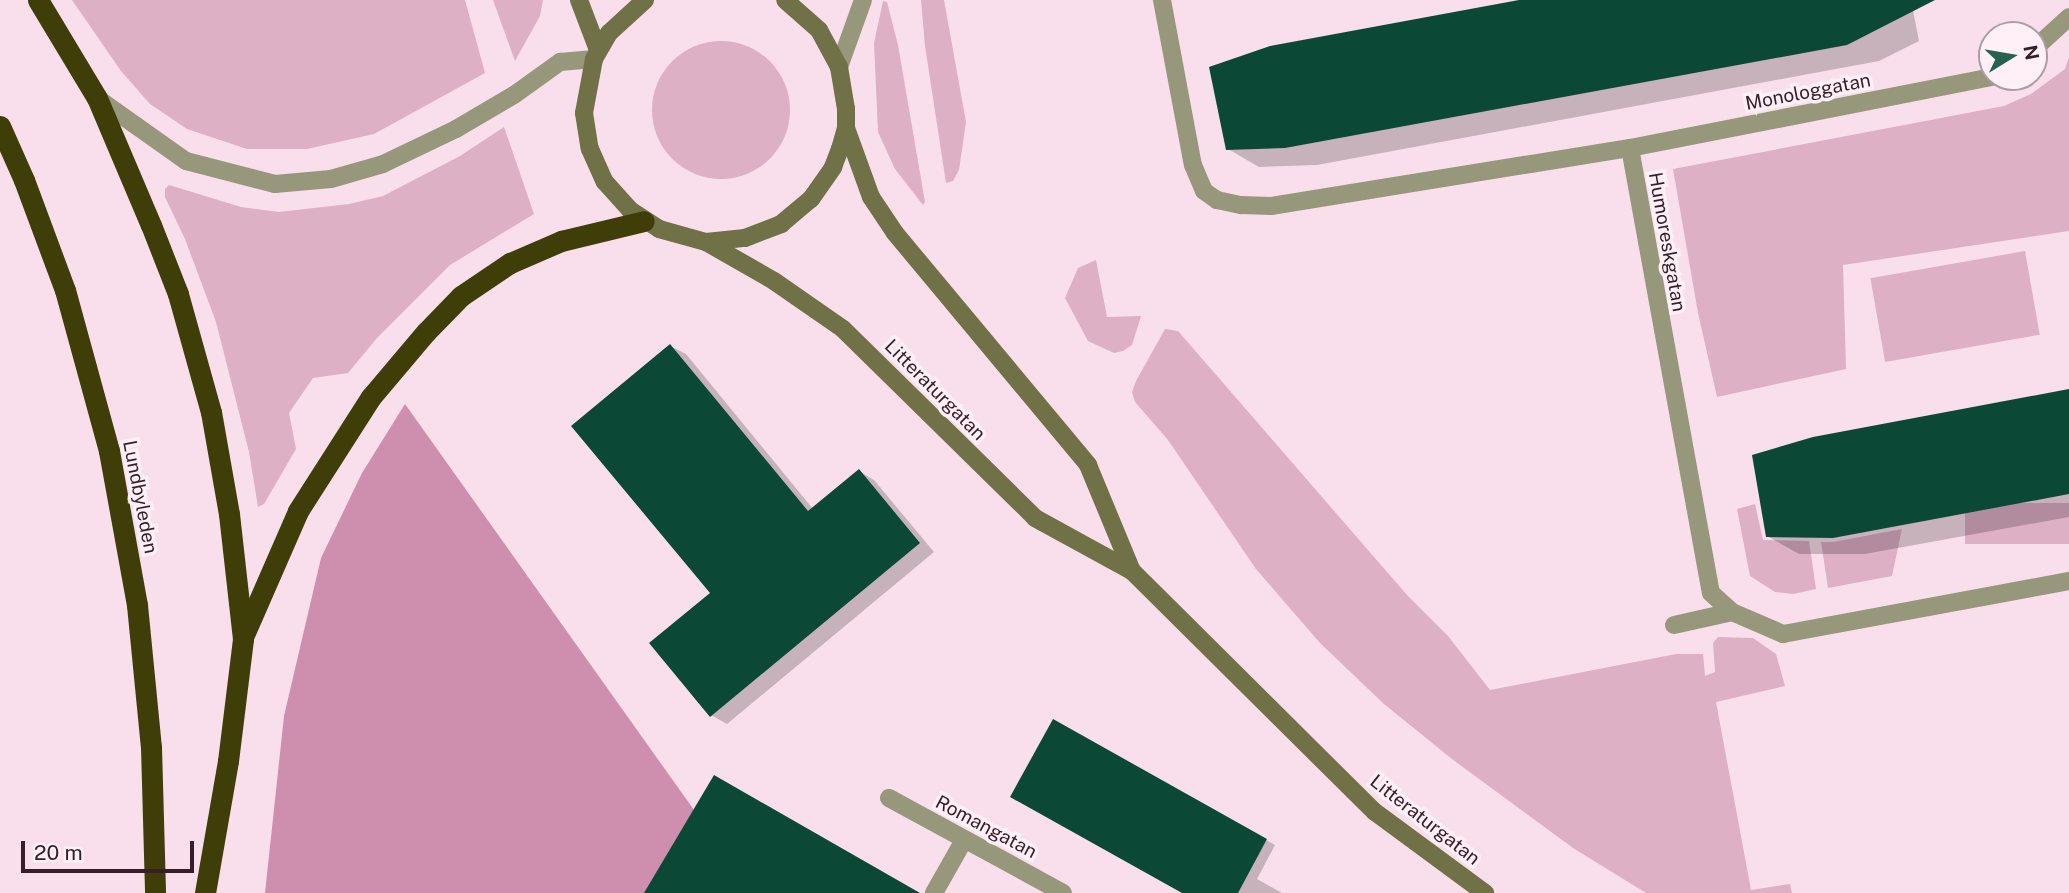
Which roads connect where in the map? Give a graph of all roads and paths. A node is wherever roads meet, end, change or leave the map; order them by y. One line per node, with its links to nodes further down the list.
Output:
1 (38, 0): 12 (highway)
2 (579, 0): 9 (street)
3 (645, 0): 9 (street)
4 (785, 0): 10 (street)
5 (863, 0): 10 (street)
6 (1162, 0): 15 (street)
7 (2069, 17): 8 (street)
8 (2048, 36)
9 (596, 55): 12 (street); 16 (street)
10 (839, 67): 14 (street)
11 (1978, 80): 15 (street, Monologgatan)
12 (97, 98): 22 (highway)
13 (0, 126): 25 (highway, Lundbyleden)
14 (846, 128): 17 (street); 18 (street, Litteraturgatan)
15 (1630, 148): 20 (street, Humoreskgatan)
16 (645, 221): 17 (street); 22 (highway)
17 (706, 242): 18 (street, Litteraturgatan)
18 (1132, 571): 29 (street, Litteraturgatan)
19 (2069, 581): 20 (street, Humoreskgatan)
20 (1732, 612): 21 (street)
21 (1674, 625)
22 (243, 639): 26 (highway)
23 (889, 798): 24 (street, Romangatan)
24 (964, 840): 27 (street); 28 (street, Romangatan)
25 (155, 893)
26 (205, 893)
27 (934, 893)
28 (1063, 893)
29 (1485, 893)

